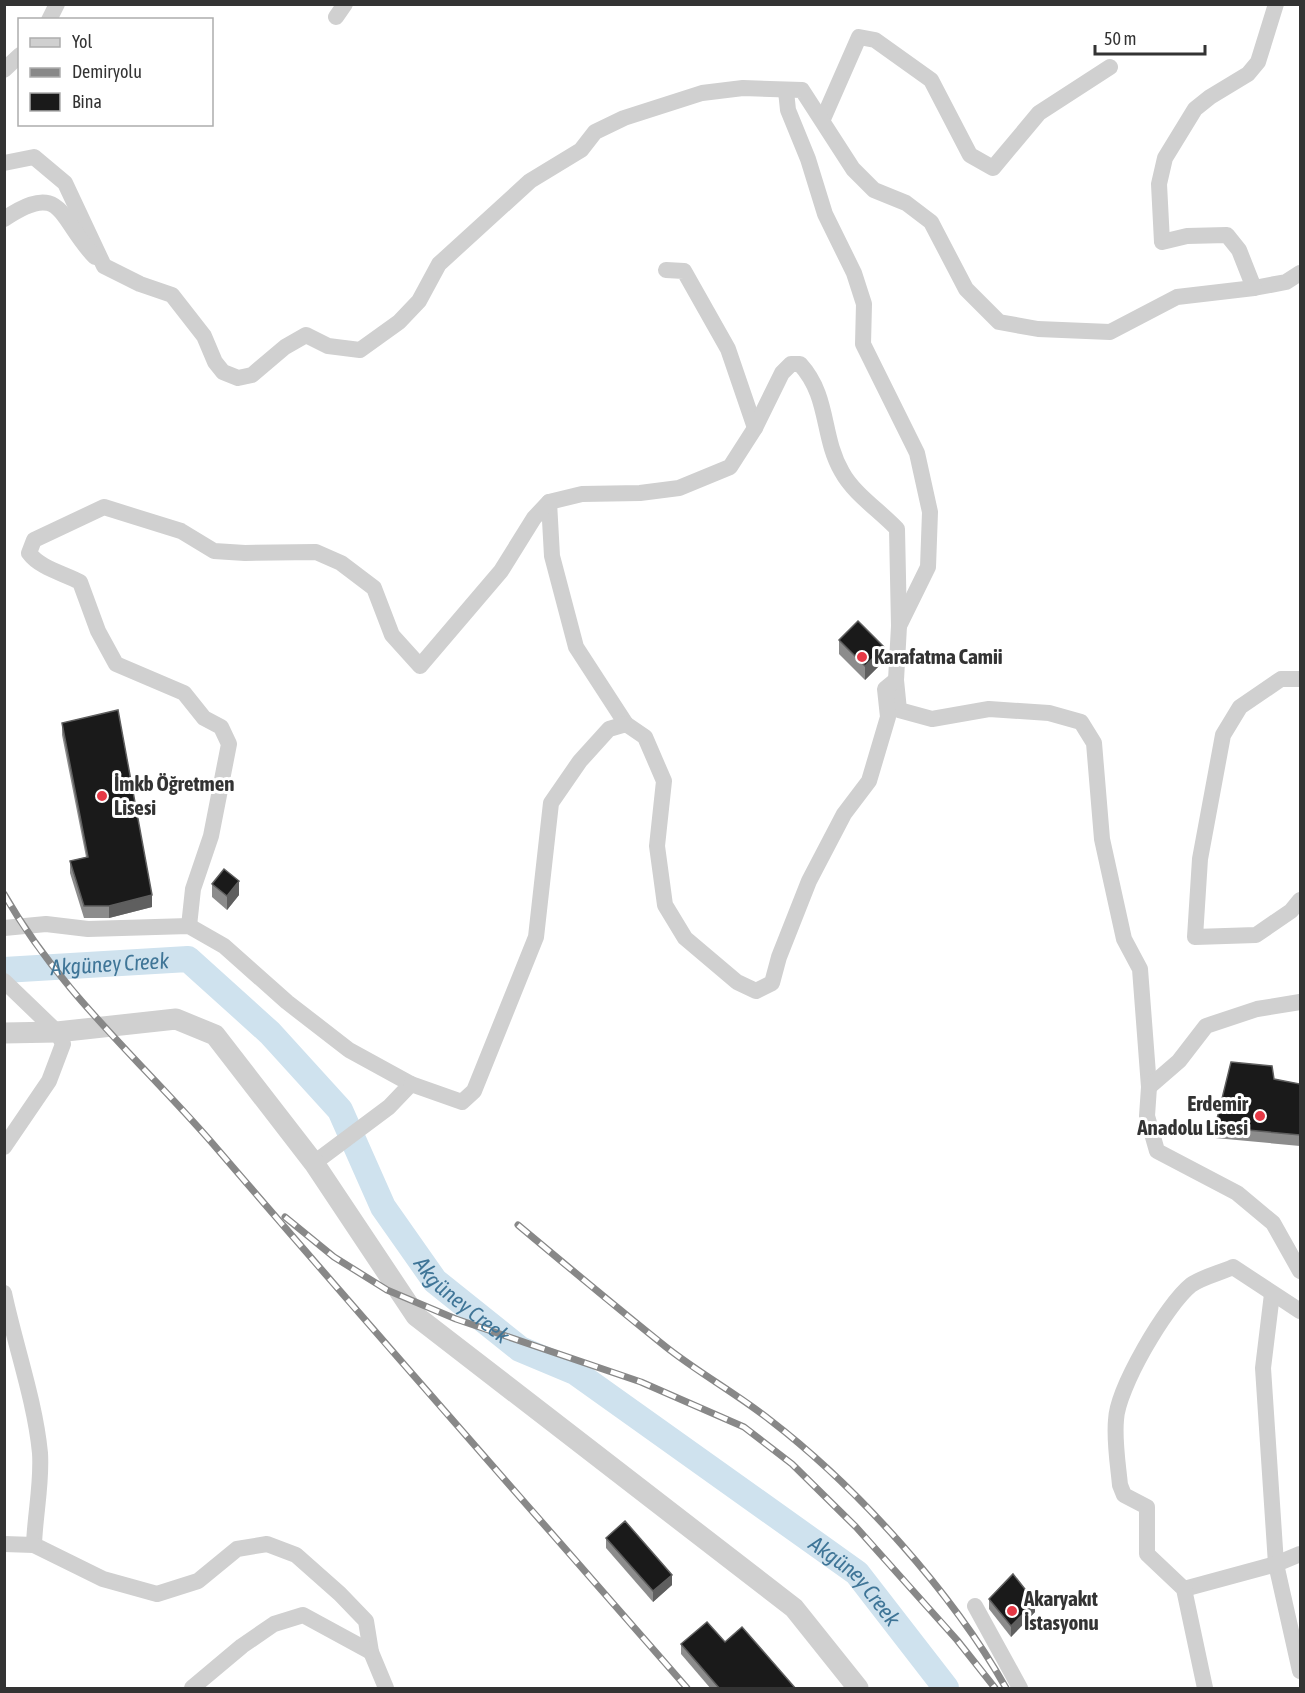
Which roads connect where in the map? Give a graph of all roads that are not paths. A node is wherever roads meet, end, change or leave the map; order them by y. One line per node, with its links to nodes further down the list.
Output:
1 (57, 4): 3 (street)
2 (1276, 4): 16 (street)
3 (51, 18)
4 (18, 57): 6 (street)
5 (1110, 67): 8 (street)
6 (4, 70)
7 (786, 91): 8 (street); 13 (street); 19 (street)
8 (823, 119): 16 (street)
9 (4, 163): 10 (street)
10 (46, 170): 11 (street); 13 (street)
11 (4, 172)
12 (4, 219): 13 (street)
13 (104, 266)
14 (666, 270): 17 (street)
15 (1300, 273): 16 (street)
16 (1254, 288)
17 (755, 428): 18 (street); 19 (street)
18 (549, 502): 22 (street); 24 (street)
19 (899, 626): 21 (street)
20 (1300, 679): 23 (street)
21 (896, 680): 22 (street); 31 (street)
22 (626, 724): 30 (street)
23 (1300, 900)
24 (189, 926): 25 (street); 30 (street)
25 (5, 928)
26 (4, 981): 28 (street)
27 (1300, 1002): 31 (street)
28 (57, 1032): 29 (street); 32 (street); 33 (street)
29 (4, 1033)
30 (411, 1084): 33 (street)
31 (1149, 1087): 34 (street)
32 (4, 1147)
33 (314, 1163): 48 (street)
34 (1300, 1271)
35 (4, 1293): 39 (street)
36 (1272, 1294): 37 (street); 41 (street); 42 (street)
37 (1300, 1311)
38 (4, 1544): 39 (street)
39 (34, 1545): 44 (street)
40 (1300, 1554): 41 (street)
41 (1276, 1564): 42 (street); 45 (street)
42 (1184, 1589): 50 (street)
43 (975, 1606): 49 (street)
44 (371, 1652): 46 (street); 47 (street)
45 (1300, 1671)
46 (192, 1689)
47 (386, 1689)
48 (858, 1689)
49 (1020, 1689)
50 (1205, 1689)

